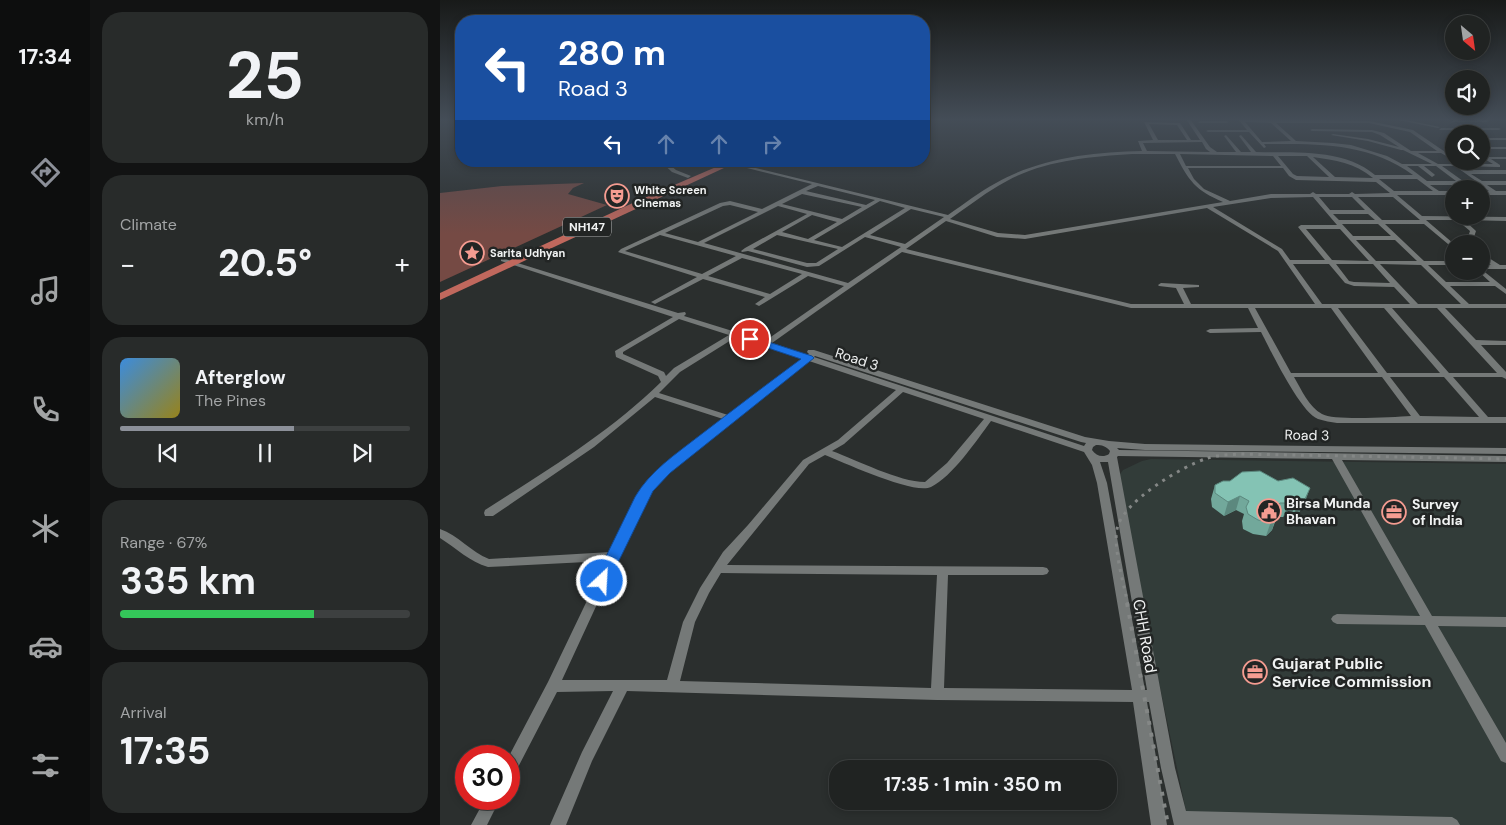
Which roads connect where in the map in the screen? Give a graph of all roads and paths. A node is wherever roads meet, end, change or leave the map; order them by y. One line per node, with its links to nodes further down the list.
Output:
1 (1075, 158): 62 (street)
2 (1180, 158): 19 (street)
3 (1275, 158): 20 (street)
4 (1311, 158): 30 (street)
5 (1330, 158): 29 (street)
6 (1383, 158): 10 (street)
7 (1421, 158): 12 (street)
8 (1490, 160): 14 (street)
9 (1445, 164): 12 (street)
10 (1401, 165): 11 (street); 25 (street)
11 (1420, 165): 12 (street); 23 (street)
12 (1437, 165): 31 (street)
13 (1490, 166): 14 (street)
14 (1498, 166): 21 (street)
15 (669, 167): 28 (street)
16 (710, 167): 28 (highway, NH147)
17 (719, 167): 28 (highway, NH147)
18 (753, 167): 39 (street)
19 (1185, 167): 20 (street); 53 (street)
20 (1284, 167): 30 (street)
21 (1506, 171): 22 (street)
22 (1466, 172): 26 (street)
23 (1432, 176)
24 (1399, 177): 25 (street); 29 (street); 33 (street)
25 (1417, 177): 34 (street)
26 (1473, 177): 27 (street); 32 (street)
27 (1506, 177)
28 (687, 178): 86 (highway, NH147)
29 (1375, 178): 30 (street); 51 (street)
30 (1334, 179)
31 (1458, 180)
32 (1476, 180)
33 (1406, 182)
34 (1424, 183): 35 (street); 45 (street)
35 (1443, 183)
36 (1490, 183): 37 (street)
37 (1497, 183): 38 (street); 42 (street)
38 (1506, 183)
39 (817, 184): 43 (street); 52 (street)
40 (1412, 188): 44 (street)
41 (1490, 190): 48 (street)
42 (1506, 191): 48 (street)
43 (802, 192): 54 (street); 55 (street)
44 (1419, 193): 45 (street); 51 (street)
45 (1438, 193): 46 (street)
46 (1445, 193)
47 (1490, 193): 48 (street)
48 (1494, 193)
49 (1313, 194): 50 (street); 53 (street); 59 (street)
50 (1352, 194): 51 (street); 60 (street)
51 (1393, 194): 68 (street)
52 (879, 200): 55 (street); 57 (street)
53 (1230, 203): 56 (street)
54 (776, 204): 58 (street); 61 (street)
55 (868, 206): 67 (street)
56 (1209, 207): 62 (street); 88 (street)
57 (910, 208): 62 (street); 76 (street)
58 (762, 211): 74 (street); 81 (street)
59 (1328, 212): 60 (street); 70 (street)
60 (1370, 212): 69 (street)
61 (812, 213): 67 (street); 73 (street)
62 (947, 218): 82 (street)
63 (1445, 219): 68 (street)
64 (1490, 219): 65 (street)
65 (1497, 219): 66 (street); 72 (street)
66 (1506, 219)
67 (842, 220): 80 (street)
68 (1423, 220): 69 (street); 79 (street)
69 (1380, 222): 70 (street); 78 (street)
70 (1339, 224): 77 (street); 89 (street)
71 (1466, 225): 75 (street)
72 (1506, 226)
73 (777, 233): 80 (street); 83 (street)
74 (658, 234): 81 (street); 97 (street)
75 (1471, 235)
76 (867, 236): 82 (street); 84 (street)
77 (1351, 238): 78 (street); 90 (street)
78 (1397, 238): 91 (street)
79 (1445, 239)
80 (808, 241): 84 (street)
81 (698, 244): 85 (street)
82 (904, 248): 99 (street); 112 (street)
83 (747, 249): 84 (street); 85 (street)
84 (844, 249)
85 (739, 255): 96 (street); 97 (street)
86 (511, 260): 106 (highway, NH147); 109 (highway, NH147); 110 (street, Road 3); 121 (street, Road 3)
87 (1490, 261): 94 (street)
88 (1289, 262): 89 (street); 114 (street)
89 (1331, 262): 90 (street); 103 (street)
90 (1374, 262): 91 (street); 103 (street)
91 (1422, 262): 92 (street); 100 (street)
92 (1445, 262)
93 (1490, 267): 94 (street)
94 (1498, 267): 95 (street)
95 (1506, 267)
96 (807, 274): 99 (street); 108 (street)
97 (703, 277): 108 (street); 110 (street)
98 (1490, 278): 101 (street)
99 (849, 284): 125 (street)
100 (1445, 284): 101 (street); 119 (street)
101 (1497, 284): 107 (street)
102 (1162, 285): 104 (street)
103 (1396, 285): 117 (street)
104 (1179, 286): 105 (street); 112 (street)
105 (1197, 286)
106 (440, 288)
107 (1506, 292)
108 (771, 297): 111 (street)
109 (440, 298)
110 (655, 302): 121 (street, Road 3)
111 (759, 304)
112 (1188, 306): 113 (street)
113 (1250, 306): 114 (street); 122 (street)
114 (1320, 306): 115 (street)
115 (1333, 306): 116 (street); 129 (street)
116 (1386, 306): 117 (street); 130 (street)
117 (1416, 306): 118 (street)
118 (1439, 306): 119 (street); 126 (street)
119 (1467, 306): 120 (street)
120 (1506, 306)
121 (682, 314): 124 (street, Road 3); 125 (street, Road 3); 133 (street)
122 (1263, 330): 123 (street); 131 (street)
123 (1210, 331)
124 (735, 334): 125 (street, Road 3); 133 (street)
125 (769, 342): 128 (street, Road 3)
126 (1474, 342): 127 (street); 132 (street)
127 (1506, 342)
128 (812, 356): 134 (street, Road 3); 136 (street); 141 (street, Road 3)
129 (1384, 374): 130 (street); 131 (street); 138 (street)
130 (1447, 374): 132 (street); 139 (street)
131 (1288, 375): 138 (street)
132 (1505, 375)
133 (665, 382): 135 (street)
134 (902, 389): 137 (street, Road 3); 145 (street)
135 (653, 394): 136 (street); 151 (street)
136 (729, 418): 153 (street)
137 (989, 418): 145 (street); 146 (street, Road 3)
138 (1417, 419): 139 (street)
139 (1486, 420): 140 (street)
140 (1506, 420)
141 (1096, 442): 142 (street, Road 3); 146 (street)
142 (1108, 444): 143 (street, Road 3); 147 (street)
143 (1209, 451): 147 (street, Road 3); 148 (street, Road 3); 149 (street, Road 3)
144 (1506, 451): 148 (street, Road 3)
145 (825, 452): 154 (street)
146 (1089, 453): 147 (street, Road 3); 164 (street, CHH Road)
147 (1113, 455): 165 (street)
148 (1442, 455): 149 (street, Road 3); 150 (street, Road 3)
149 (1336, 458): 158 (street)
150 (1506, 459)
151 (489, 513)
152 (440, 533): 153 (street)
153 (614, 556): 161 (street)
154 (717, 569): 155 (street); 162 (street)
155 (943, 570): 156 (street); 163 (street)
156 (1043, 571)
157 (1337, 618): 158 (street)
158 (1429, 621): 159 (street); 167 (street)
159 (1506, 622)
160 (623, 685): 161 (street); 162 (street); 171 (street)
161 (553, 686): 166 (street)
162 (672, 686): 163 (street)
163 (937, 694): 164 (street)
164 (1139, 695): 165 (street); 172 (street, CHH Road)
165 (1155, 696): 169 (street)
166 (520, 749)
167 (1506, 756)
168 (487, 810): 170 (street)
169 (1182, 821): 173 (street)
170 (479, 825)
171 (558, 825)
172 (1159, 825)
173 (1452, 825)

